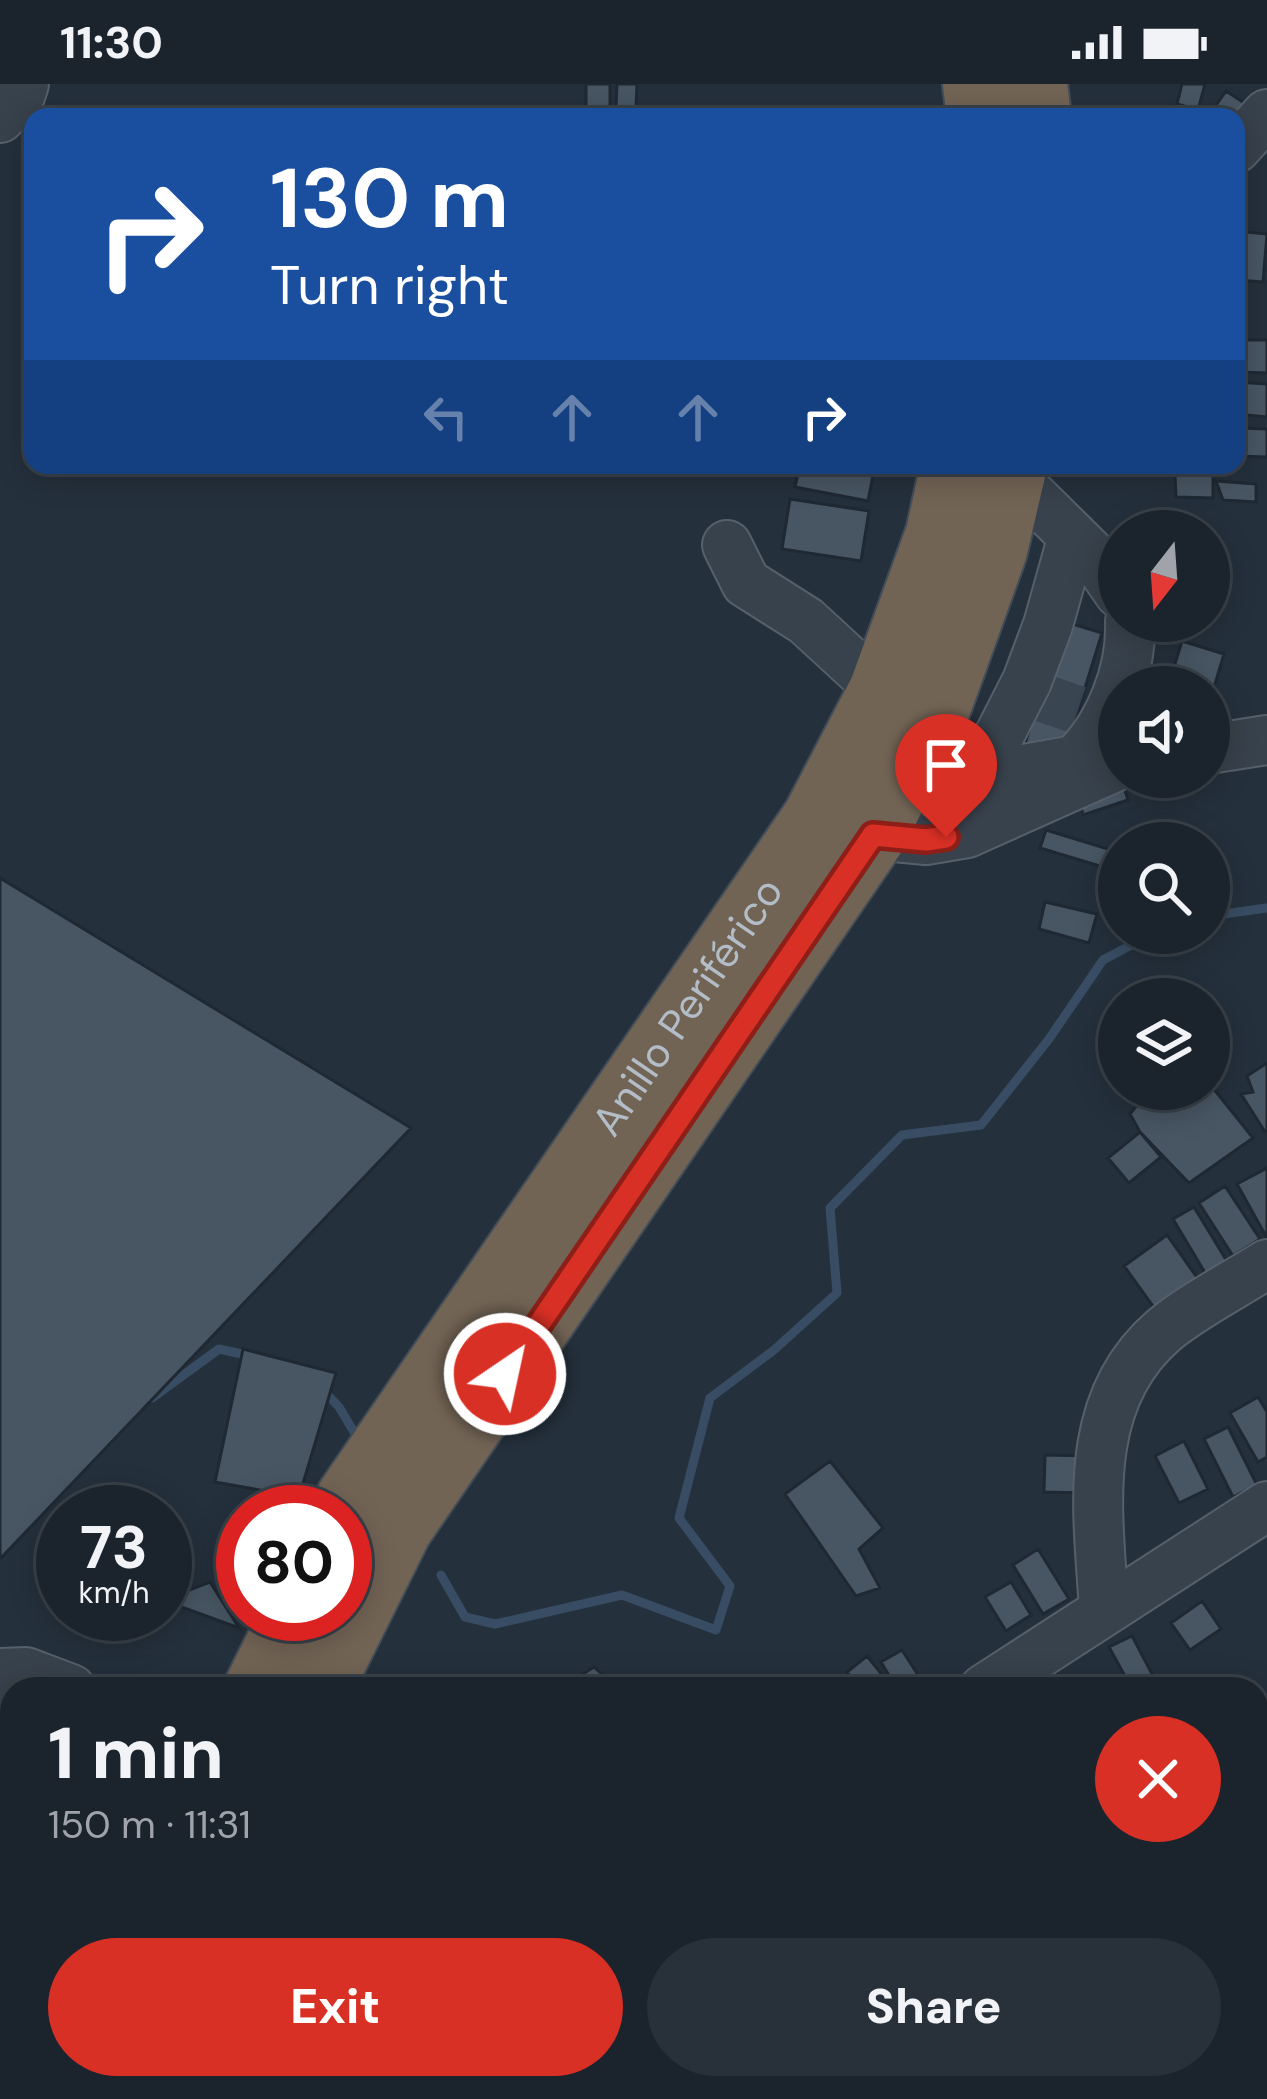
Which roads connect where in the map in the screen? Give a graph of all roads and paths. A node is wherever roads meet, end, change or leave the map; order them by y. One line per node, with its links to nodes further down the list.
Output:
1 (24, 84): 3 (street)
2 (1267, 113): 4 (street)
3 (0, 118)
4 (1245, 138)
5 (989, 474): 12 (highway, Anillo Periférico)
6 (993, 474): 18 (highway, Anillo Periférico)
7 (999, 474): 8 (street)
8 (1073, 536): 10 (street); 13 (street)
9 (727, 545): 12 (street)
10 (1098, 563)
11 (1130, 642): 13 (street)
12 (882, 691): 20 (highway, Anillo Periférico)
13 (1061, 704): 17 (street); 17 (street)
14 (1267, 740): 15 (street)
15 (1230, 746)
16 (1098, 774): 18 (street)
17 (978, 777): 18 (street)
18 (884, 814): 27 (highway, Anillo Periférico)
19 (1267, 1264): 22 (street)
20 (360, 1485)
21 (1267, 1506): 22 (street)
22 (1104, 1610): 28 (street)
23 (281, 1641): 26 (highway)
24 (0, 1673): 25 (street)
25 (39, 1677)
26 (263, 1677)
27 (325, 1677)
28 (1002, 1677)

